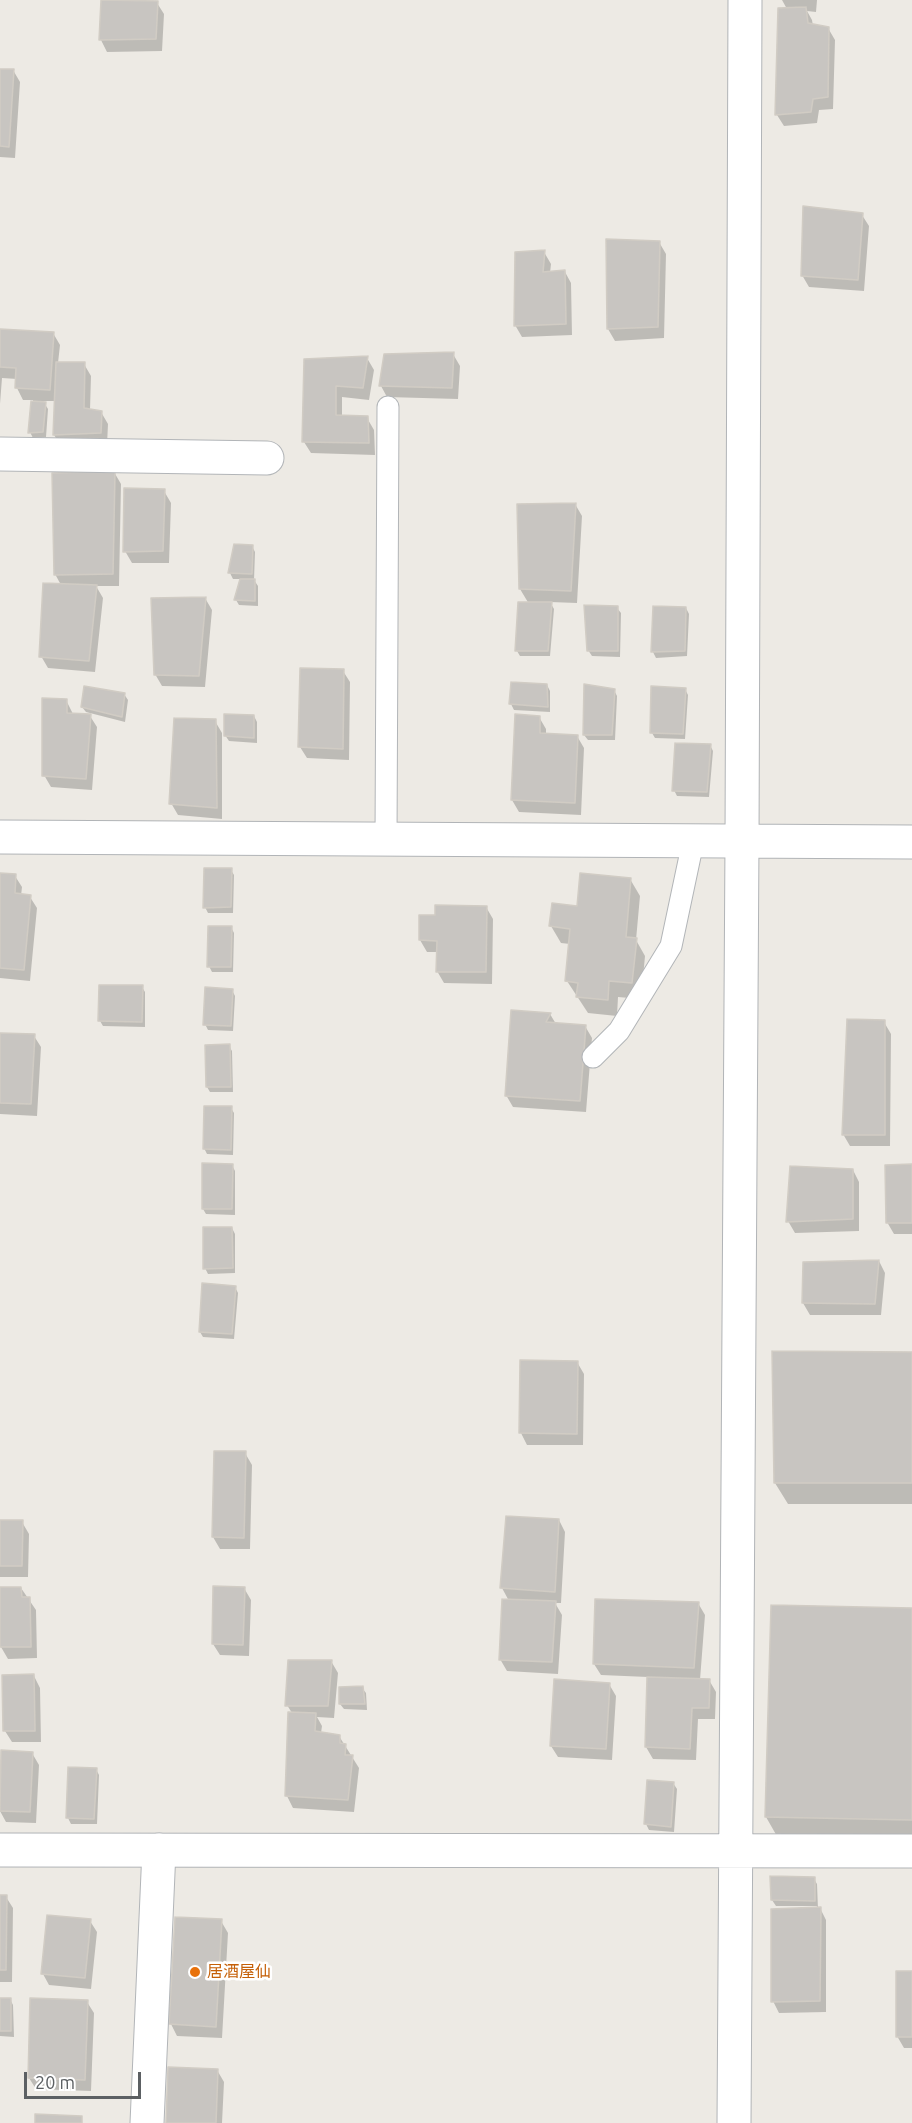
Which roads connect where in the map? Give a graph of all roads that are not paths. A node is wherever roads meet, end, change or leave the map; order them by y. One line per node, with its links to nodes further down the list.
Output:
1 (745, 0): 8 (street)
2 (388, 407): 6 (lane)
3 (0, 454): 4 (street)
4 (267, 458)
5 (0, 837): 6 (street)
6 (386, 839): 7 (street)
7 (693, 842): 8 (street); 10 (lane)
8 (742, 842): 9 (street); 13 (street)
9 (912, 842)
10 (593, 1057)
11 (0, 1850): 12 (street)
12 (159, 1850): 13 (street); 15 (street)
13 (735, 1851): 14 (street); 16 (street)
14 (912, 1851)
15 (147, 2123)
16 (734, 2123)

